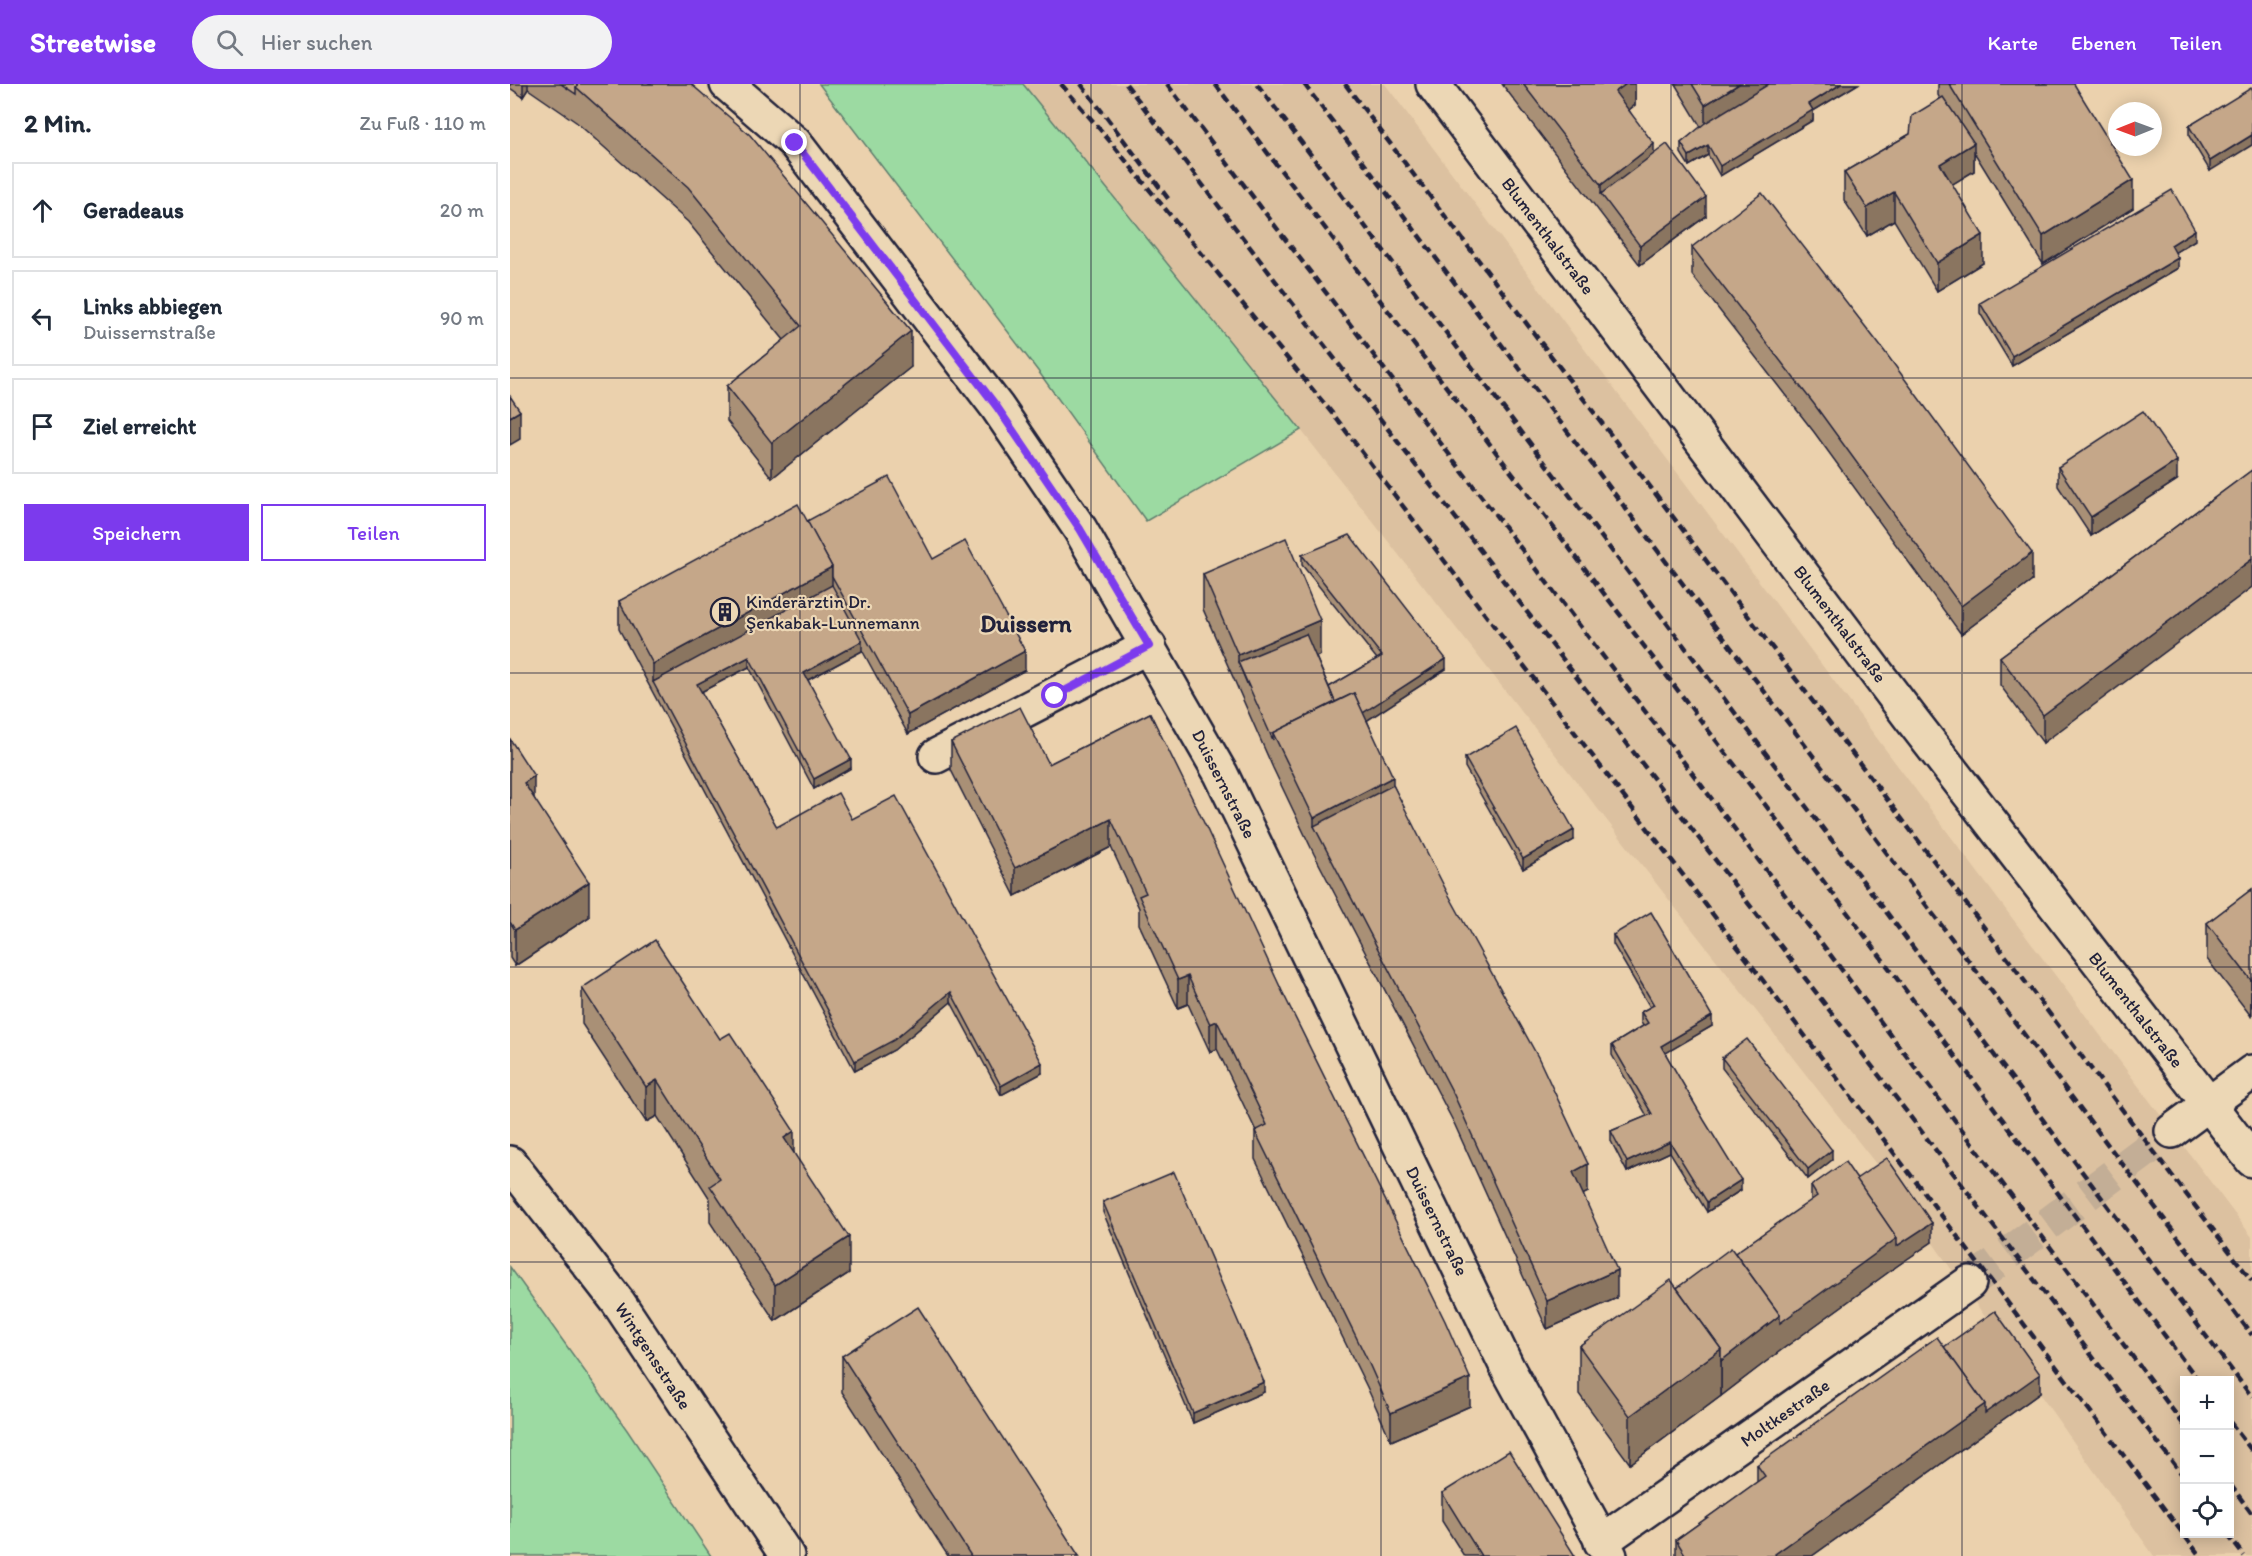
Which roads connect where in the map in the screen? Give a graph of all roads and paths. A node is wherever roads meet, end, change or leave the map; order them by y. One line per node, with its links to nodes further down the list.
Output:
1 (727, 84): 3 (street, Duissernstraße)
2 (1433, 84): 6 (street, Blumenthalstraße)
3 (1149, 646): 4 (street); 11 (street, Duissernstraße)
4 (936, 756)
5 (2252, 1072): 6 (street)
6 (2210, 1104): 7 (street); 8 (street, Blumenthalstraße)
7 (2172, 1131)
8 (2252, 1160)
9 (510, 1163): 12 (street, Wintgensstraße)
10 (1969, 1283): 11 (street, Moltkestraße)
11 (1606, 1549)
12 (787, 1556)

